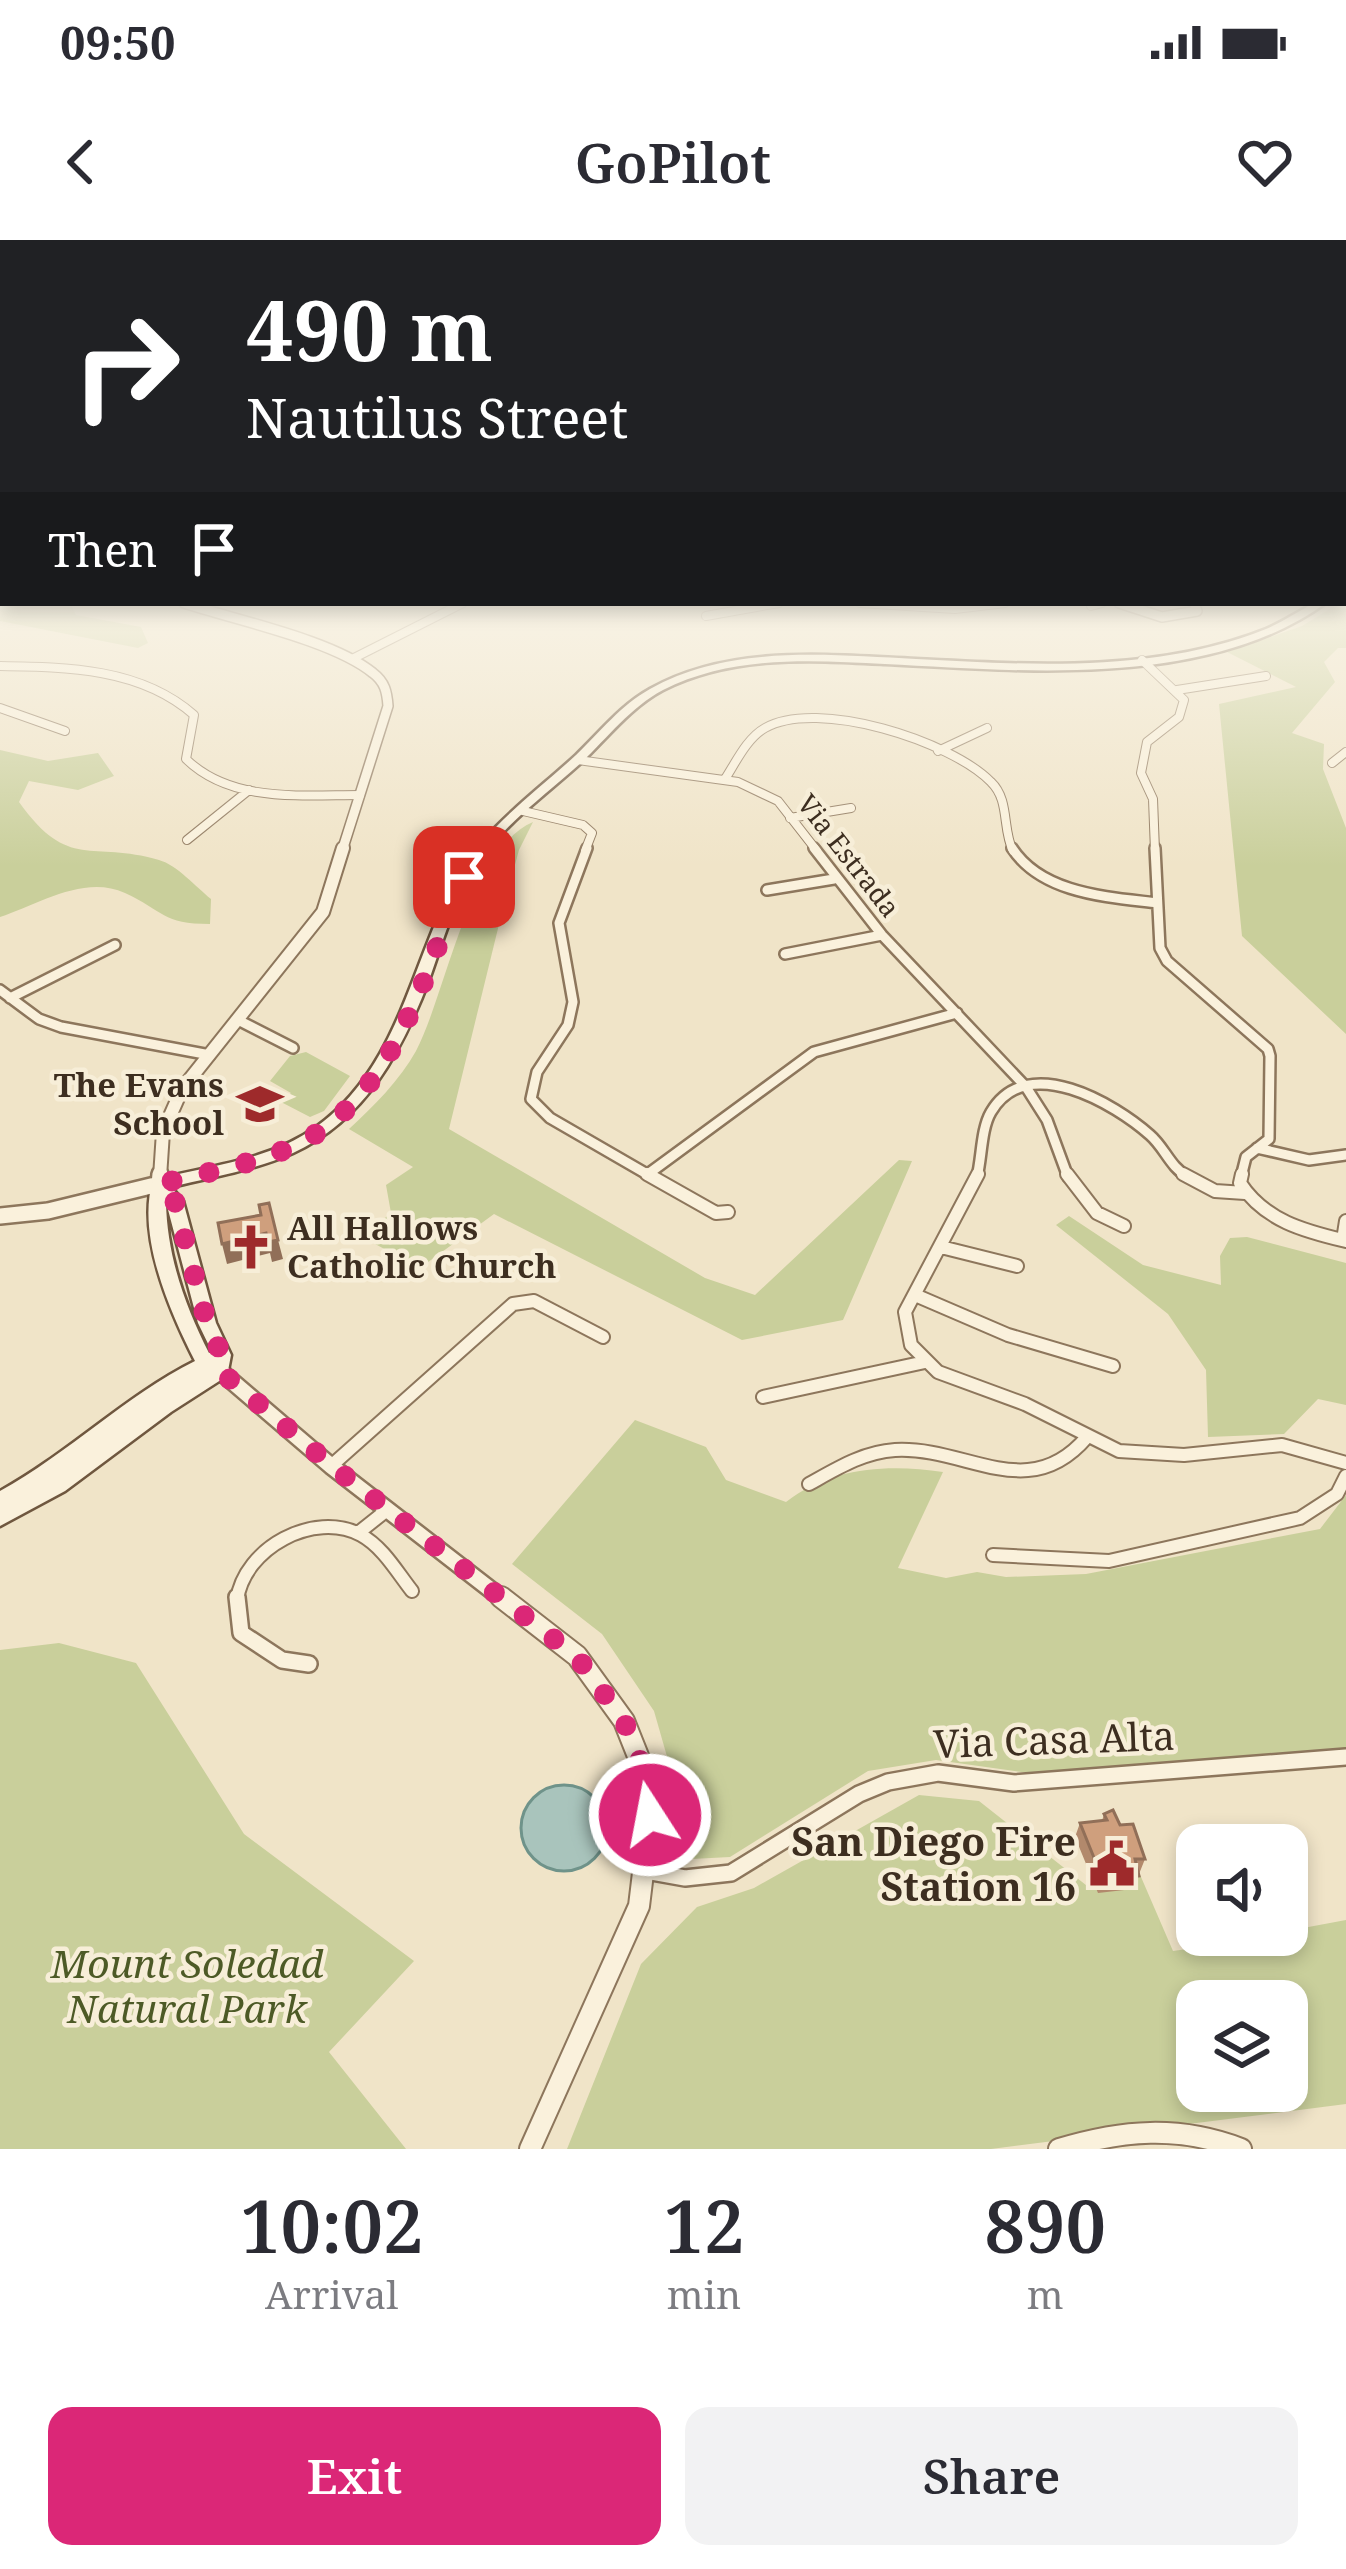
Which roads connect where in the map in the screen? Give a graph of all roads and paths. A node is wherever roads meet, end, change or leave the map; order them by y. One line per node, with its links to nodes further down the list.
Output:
1 (144, 688): 14 (street)
2 (385, 688): 15 (street)
3 (659, 688): 11 (main road)
4 (1189, 688): 5 (street)
5 (1177, 690): 22 (street)
6 (0, 708): 8 (street)
7 (987, 728): 9 (street)
8 (65, 731)
9 (938, 751): 13 (street); 22 (street)
10 (1346, 752): 12 (street)
11 (578, 760): 13 (street, Via Estrada); 17 (main road)
12 (1332, 763)
13 (725, 779): 18 (street, Via Estrada)
14 (249, 790): 15 (street); 19 (street)
15 (360, 795): 28 (street)
16 (850, 808): 18 (street)
17 (523, 811): 34 (street); 35 (main road)
18 (790, 818): 20 (street, Via Estrada)
19 (187, 840)
20 (835, 879): 21 (street); 23 (street, Via Estrada)
21 (767, 890)
22 (1157, 903): 32 (street)
23 (882, 934): 25 (street); 27 (street, Via Estrada)
24 (115, 945): 26 (street)
25 (785, 954)
26 (5, 994): 30 (street)
27 (957, 1013): 31 (street, Via Estrada); 34 (street)
28 (238, 1021): 29 (street); 30 (street)
29 (293, 1048)
30 (210, 1055): 35 (street)
31 (1026, 1087): 36 (street); 40 (street, Via Estrada); 42 (street)
32 (1257, 1148): 33 (street); 36 (street)
33 (1346, 1155)
34 (648, 1174): 37 (street)
35 (159, 1184): 38 (street); 47 (main road)
36 (1245, 1193): 41 (street)
37 (728, 1212)
38 (0, 1216)
39 (1346, 1221): 41 (street)
40 (1124, 1226)
41 (1344, 1240)
42 (941, 1247): 43 (street); 44 (street)
43 (1017, 1266)
44 (915, 1294): 46 (street); 48 (street)
45 (603, 1337): 52 (street)
46 (925, 1362): 49 (street); 50 (street)
47 (216, 1363): 52 (street); 55 (main road); 57 (main road)
48 (1113, 1366)
49 (763, 1396)
50 (1087, 1436): 51 (street); 54 (street)
51 (1346, 1463)
52 (332, 1466): 56 (street)
53 (1346, 1476): 59 (street)
54 (809, 1484)
55 (0, 1501)
56 (387, 1510): 58 (street); 63 (street)
57 (0, 1518)
58 (358, 1533): 60 (street); 61 (street)
59 (993, 1555)
60 (412, 1591)
61 (309, 1664)
62 (1346, 1757): 63 (street, Via Casa Alta)
63 (646, 1871): 64 (street)
64 (530, 2149)
65 (1059, 2149): 66 (street)
66 (1240, 2149)

